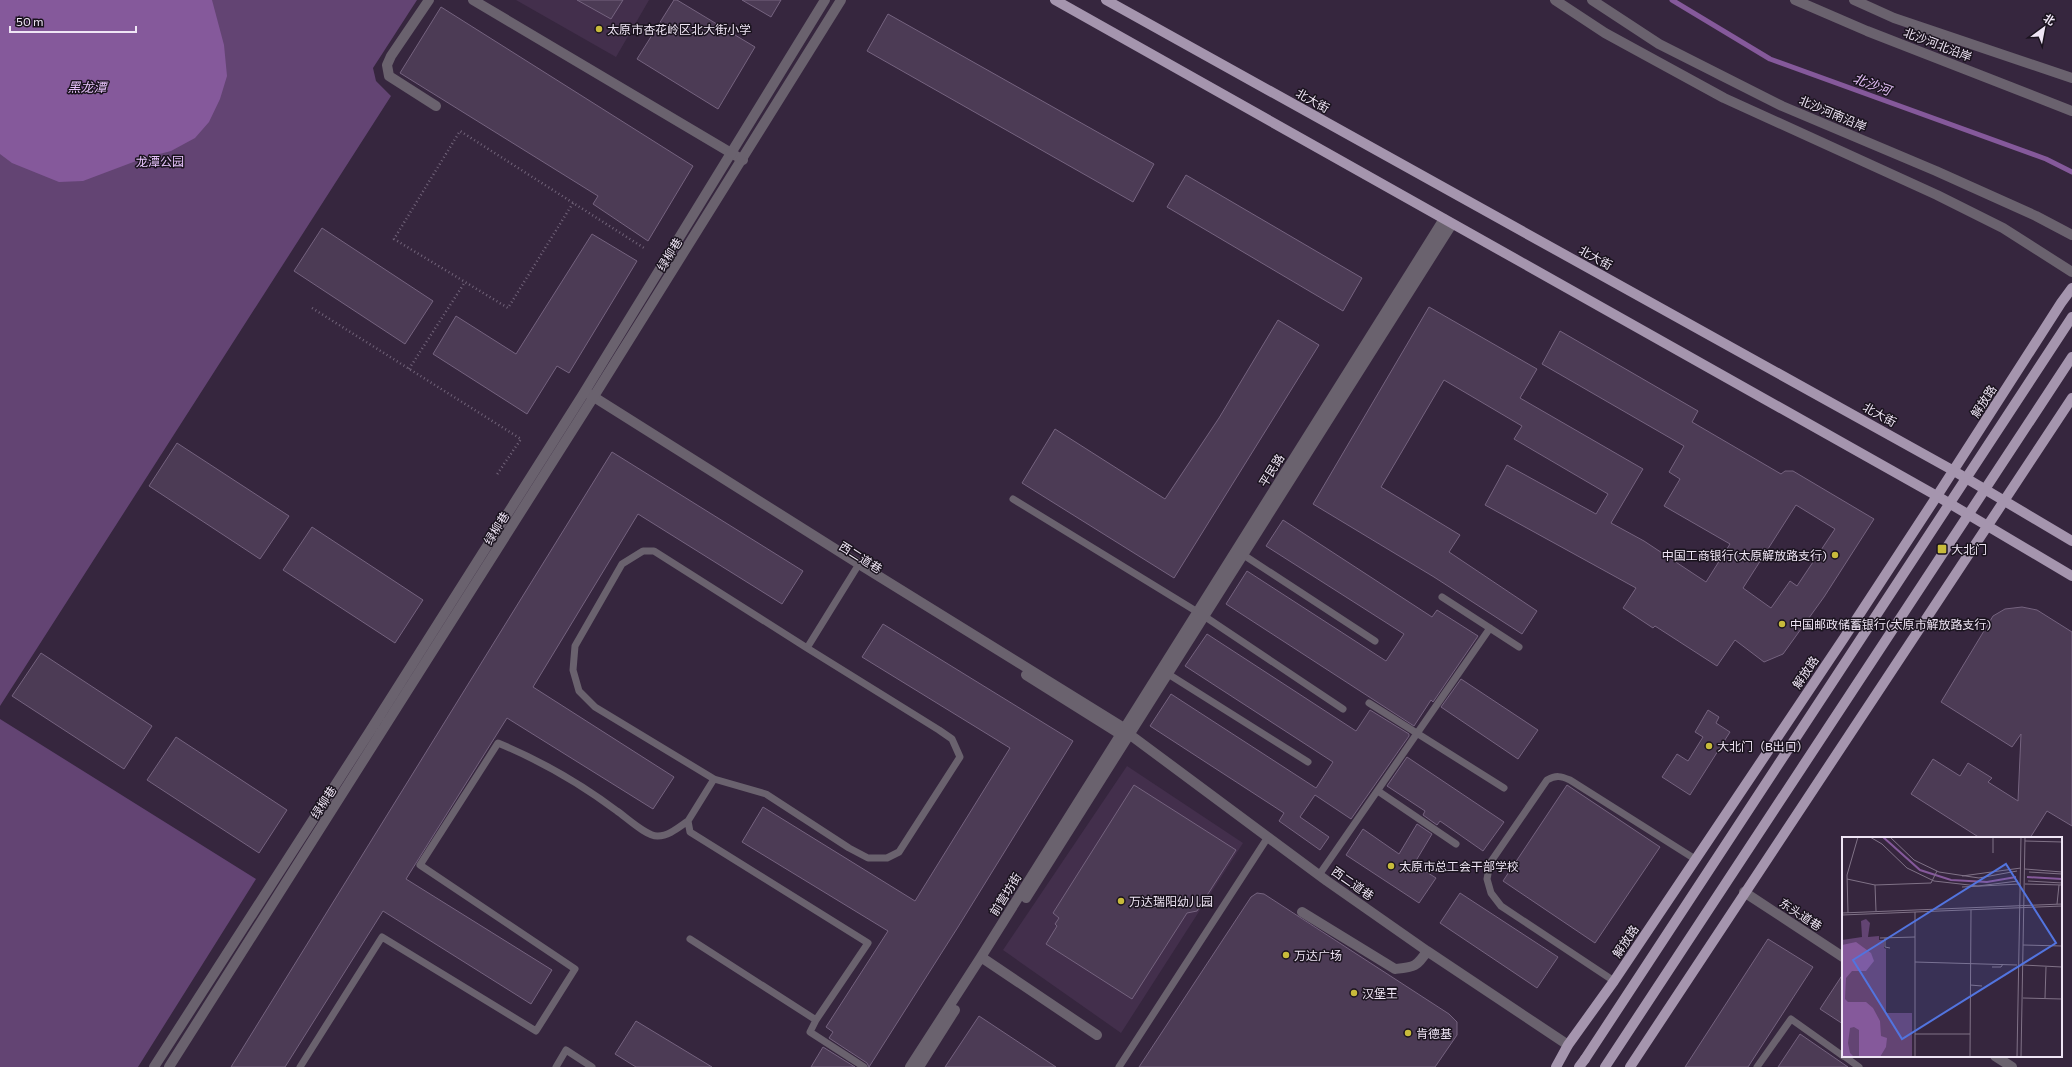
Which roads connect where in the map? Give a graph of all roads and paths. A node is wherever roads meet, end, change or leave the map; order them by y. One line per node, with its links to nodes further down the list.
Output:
1 (429, 0): 12 (street)
2 (473, 0): 14 (street)
3 (825, 0): 14 (street, 绿柳巷)
4 (841, 0): 15 (street, 绿柳巷)
5 (1055, 0): 17 (main road)
6 (1106, 0): 30 (main road, 北大街)
7 (1555, 0): 20 (street)
8 (1592, 0): 18 (street, 北沙河南沿岸)
9 (1795, 0): 13 (street, 北沙河北沿岸)
10 (1854, 0): 11 (street)
11 (2072, 78)
12 (436, 106)
13 (2072, 111)
14 (732, 152): 15 (street); 27 (street, 绿柳巷)
15 (743, 160): 29 (street, 绿柳巷)
16 (573, 203): 19 (path); 21 (path); 21 (path)
17 (1448, 221): 32 (main road); 37 (street, 平民路)
18 (2072, 235)
19 (644, 248)
20 (2072, 272)
21 (465, 282): 26 (path)
22 (2072, 288): 30 (main road, 解放路)
23 (312, 308): 26 (path)
24 (2072, 318): 73 (main road, bridge)
25 (2072, 357): 84 (main road, bridge)
26 (409, 369): 31 (path)
27 (583, 393): 29 (street, 西二道巷); 74 (street, 绿柳巷)
28 (2072, 398): 34 (main road)
29 (592, 399): 38 (street, 西二道巷); 75 (street, 绿柳巷)
30 (1954, 470): 32 (main road, 解放路); 34 (main road, 北大街)
31 (496, 476)
32 (1937, 496): 35 (main road); 58 (main road, 解放路)
33 (1013, 499): 41 (lane)
34 (2005, 501): 35 (main road); 36 (main road, 北大街)
35 (1988, 526): 39 (main road); 60 (main road)
36 (2072, 541)
37 (1240, 553): 41 (street, 平民路); 43 (lane)
38 (858, 567): 45 (lane); 49 (street, 西二道巷)
39 (2072, 576)
40 (1442, 597): 42 (lane)
41 (1201, 614): 46 (street, 平民路); 48 (lane)
42 (1490, 628): 44 (lane); 50 (lane)
43 (1375, 641)
44 (1519, 647)
45 (807, 648): 52 (lane); 52 (lane)
46 (1165, 672): 49 (street, 平民路); 51 (lane)
47 (1369, 703): 50 (lane)
48 (1343, 708)
49 (1124, 732): 56 (street, 西二道巷); 65 (street, 前营坊街)
50 (1418, 734): 53 (lane); 54 (lane)
51 (1308, 762)
52 (714, 779): 55 (lane)
53 (1504, 788)
54 (1378, 791): 57 (lane); 59 (lane)
55 (688, 821): 67 (lane); 76 (lane)
56 (1268, 837): 59 (street, 西二道巷); 82 (lane)
57 (1456, 844)
58 (1695, 860): 66 (main road, 解放路); 66 (lane)
59 (1319, 875): 63 (street, 西二道巷)
60 (1744, 892): 64 (street, 东头道巷); 85 (main road)
61 (1302, 912): 63 (street)
62 (690, 939): 67 (lane)
63 (1427, 951): 69 (street, 西二道巷)
64 (1842, 956)
65 (984, 959): 68 (street); 80 (street, 前营坊街); 81 (street, 前营坊街)
66 (1614, 981): 69 (main road, 解放路)
67 (816, 1020): 79 (lane)
68 (1097, 1035)
69 (1568, 1045): 83 (main road, 解放路)
70 (1842, 1055): 86 (lane)
71 (1845, 1057): 87 (lane)
72 (1997, 1057): 88 (street)
73 (1582, 1063)
74 (154, 1067)
75 (169, 1067)
76 (300, 1067)
77 (556, 1067): 78 (lane)
78 (592, 1067)
79 (864, 1067)
80 (910, 1067)
81 (919, 1067)
82 (1119, 1067)
83 (1556, 1067)
84 (1605, 1067)
85 (1630, 1067)
86 (1757, 1067)
87 (1860, 1067)
88 (2012, 1067)

